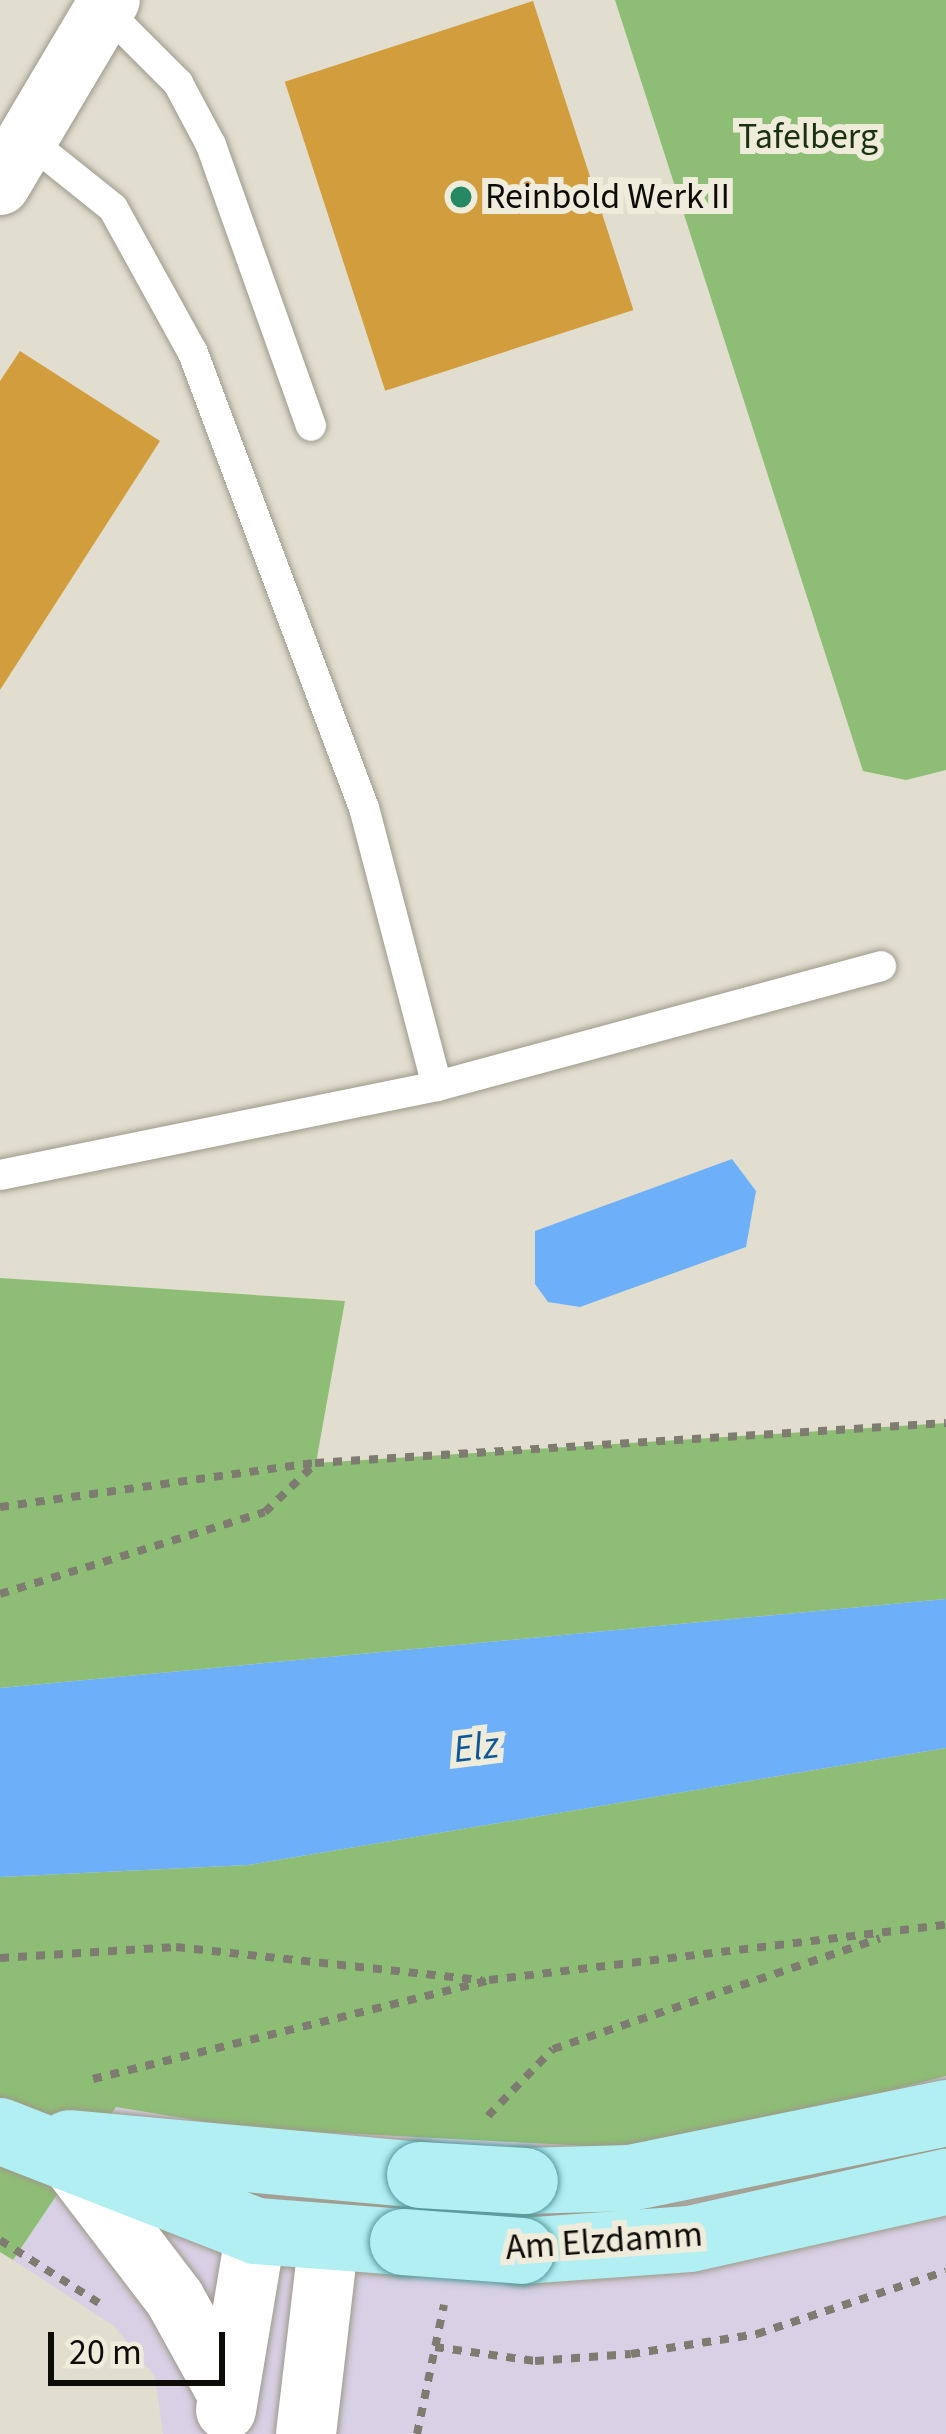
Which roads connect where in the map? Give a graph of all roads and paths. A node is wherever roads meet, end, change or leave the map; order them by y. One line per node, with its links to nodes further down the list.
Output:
1 (107, 4): 2 (street); 3 (lane)
2 (11, 160): 5 (lane)
3 (311, 426)
4 (881, 966): 5 (lane)
5 (436, 1086): 6 (lane)
6 (0, 1175)
7 (946, 1423): 8 (path)
8 (315, 1463): 9 (path); 10 (path)
9 (0, 1507)
10 (0, 1594)
11 (946, 1925): 12 (path)
12 (898, 1932): 14 (path); 17 (path)
13 (0, 1958): 14 (path)
14 (489, 1980): 15 (path)
15 (65, 2086)
16 (946, 2113): 20 (main road, Am Elzdamm, bridge)
17 (488, 2116)
18 (32, 2145): 20 (main road); 26 (street)
19 (946, 2182): 20 (main road, Am Elzdamm, bridge)
20 (296, 2199): 26 (street); 27 (street)
21 (0, 2240): 24 (path)
22 (946, 2271): 25 (path)
23 (447, 2292): 25 (path)
24 (120, 2317)
25 (436, 2348): 28 (path)
26 (225, 2413)
27 (306, 2434)
28 (417, 2434)

